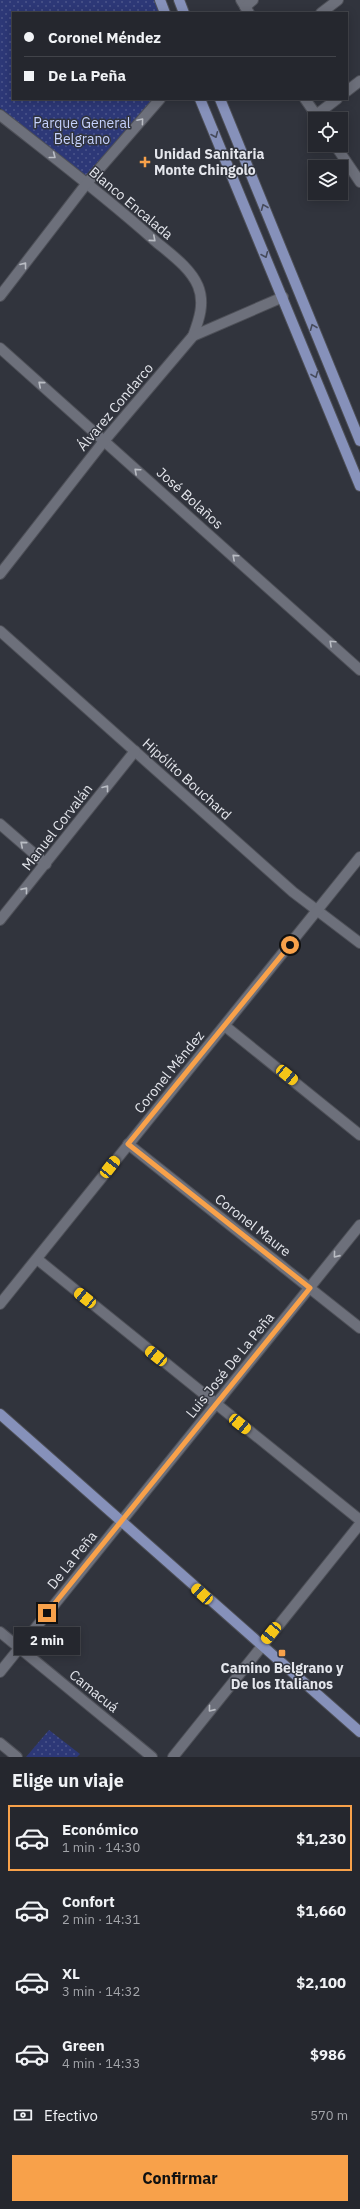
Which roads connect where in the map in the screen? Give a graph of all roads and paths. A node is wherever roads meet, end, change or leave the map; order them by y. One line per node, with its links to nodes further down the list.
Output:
1 (160, 0): 4 (main road)
2 (179, 0): 5 (main road)
3 (338, 0): 6 (street)
4 (165, 12)
5 (184, 12)
6 (322, 12)
7 (360, 81): 8 (street)
8 (348, 90)
9 (159, 100): 19 (street, one-way to 9)
10 (200, 100): 21 (main road, one-way to 21)
11 (220, 100): 25 (main road, one-way to 11)
12 (306, 100): 14 (street)
13 (336, 100): 15 (street)
14 (314, 112)
15 (323, 112)
16 (0, 115): 19 (street, Blanco Encalada, one-way to 19)
17 (340, 152): 18 (street)
18 (360, 182)
19 (87, 183): 20 (street, one-way to 19); 22 (street, Blanco Encalada, one-way to 22)
20 (0, 296)
21 (283, 297): 22 (street, Álvarez Condarco); 26 (main road, one-way to 26)
22 (193, 336): 24 (street, Álvarez Condarco)
23 (0, 348): 24 (street, José Bolaños, one-way to 23)
24 (104, 441): 27 (street, Álvarez Condarco); 29 (street, José Bolaños, one-way to 24)
25 (360, 441)
26 (360, 486)
27 (0, 574)
28 (0, 631): 30 (street, Hipólito Bouchard)
29 (360, 670)
30 (135, 751): 33 (street, Manuel Corvalán, one-way to 30); 34 (street, Hipólito Bouchard)
31 (0, 824): 33 (street, one-way to 31)
32 (360, 856): 34 (street, Coronel Méndez)
33 (46, 864): 35 (street, Manuel Corvalán, one-way to 33)
34 (317, 910): 36 (street, Hipólito Bouchard); 37 (street, Coronel Méndez)
35 (0, 920)
36 (360, 943)
37 (225, 1026): 38 (street); 39 (street, Coronel Méndez)
38 (360, 1135)
39 (128, 1144): 41 (street, Coronel Méndez); 42 (street, Coronel Maure)
40 (360, 1225): 42 (street, Luis José De La Peña, one-way to 42)
41 (37, 1259): 43 (street, Coronel Méndez); 45 (street)
42 (310, 1288): 44 (street, Coronel Maure); 45 (street, Luis José De La Peña)
43 (0, 1304)
44 (360, 1328)
45 (216, 1404): 47 (street); 48 (street, Luis José De La Peña)
46 (0, 1414): 48 (main road)
47 (360, 1520)
48 (120, 1521): 51 (main road); 52 (street, De La Peña)
49 (360, 1524): 51 (street)
50 (0, 1632): 52 (street, Camacuá)
51 (261, 1645): 54 (main road); 58 (street, one-way to 58)
52 (19, 1648): 53 (street, De La Peña); 57 (street, Camacuá)
53 (0, 1672)
54 (360, 1732)
55 (0, 1744): 56 (street)
56 (17, 1757)
57 (152, 1757)
58 (173, 1757)

